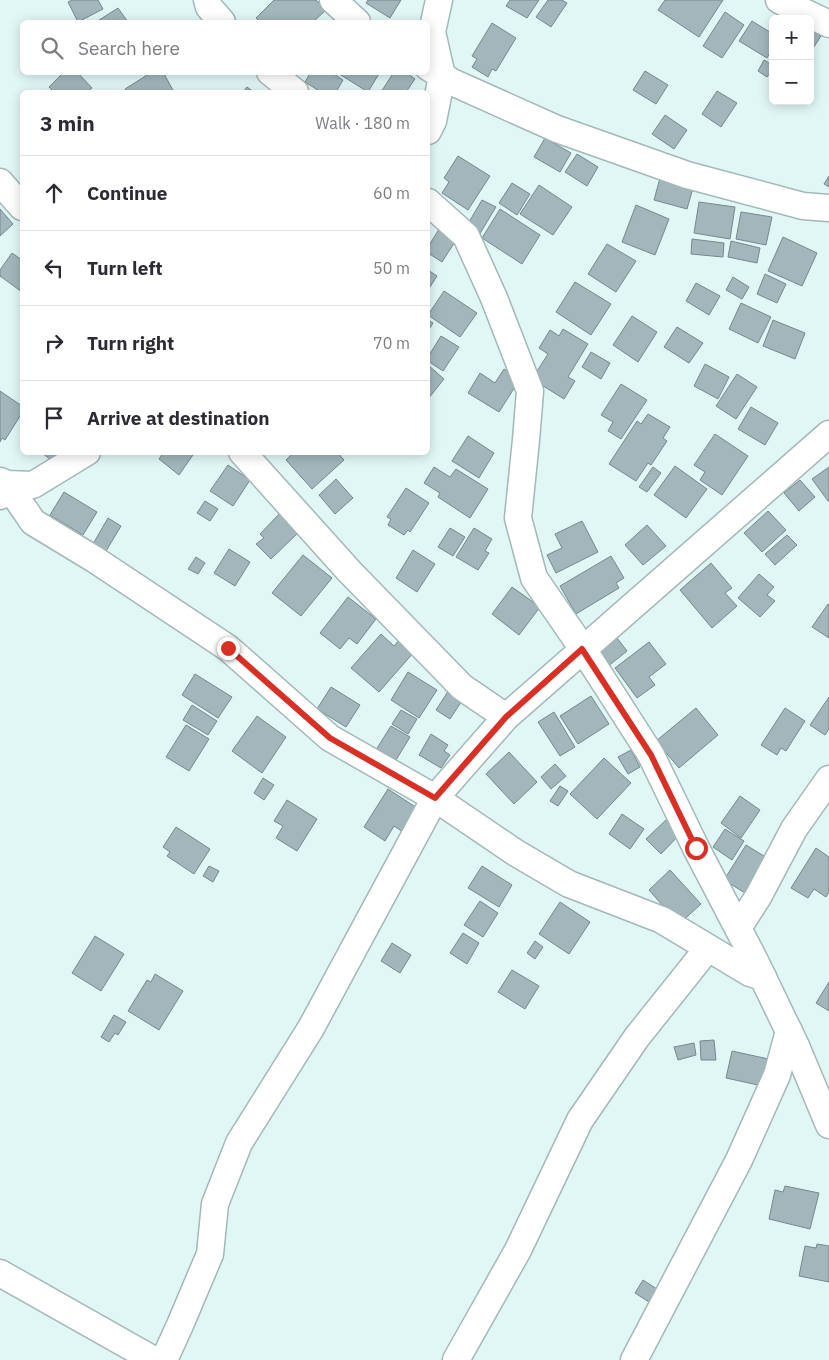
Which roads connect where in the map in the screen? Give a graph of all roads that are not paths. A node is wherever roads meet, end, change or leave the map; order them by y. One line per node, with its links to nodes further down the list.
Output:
1 (206, 0): 5 (street)
2 (333, 0): 6 (street)
3 (438, 0): 8 (street)
4 (779, 0): 7 (street)
5 (220, 20)
6 (355, 20)
7 (829, 24)
8 (435, 71): 11 (street); 15 (street)
9 (274, 75): 10 (street)
10 (292, 90)
11 (430, 128)
12 (0, 182): 14 (street)
13 (430, 204): 20 (street)
14 (20, 205)
15 (829, 208)
16 (829, 434): 20 (street)
17 (83, 455): 19 (street)
18 (245, 455): 21 (street)
19 (2, 487): 23 (street)
20 (582, 649): 21 (street); 24 (street)
21 (506, 717): 23 (street)
22 (829, 778): 24 (street)
23 (435, 798): 25 (street); 31 (street)
24 (738, 928): 26 (street)
25 (708, 948): 26 (street); 32 (street)
26 (763, 977): 27 (street)
27 (789, 1031): 28 (street); 33 (street)
28 (829, 1125)
29 (0, 1273): 30 (street)
30 (154, 1360)
31 (164, 1360)
32 (456, 1360)
33 (634, 1360)

